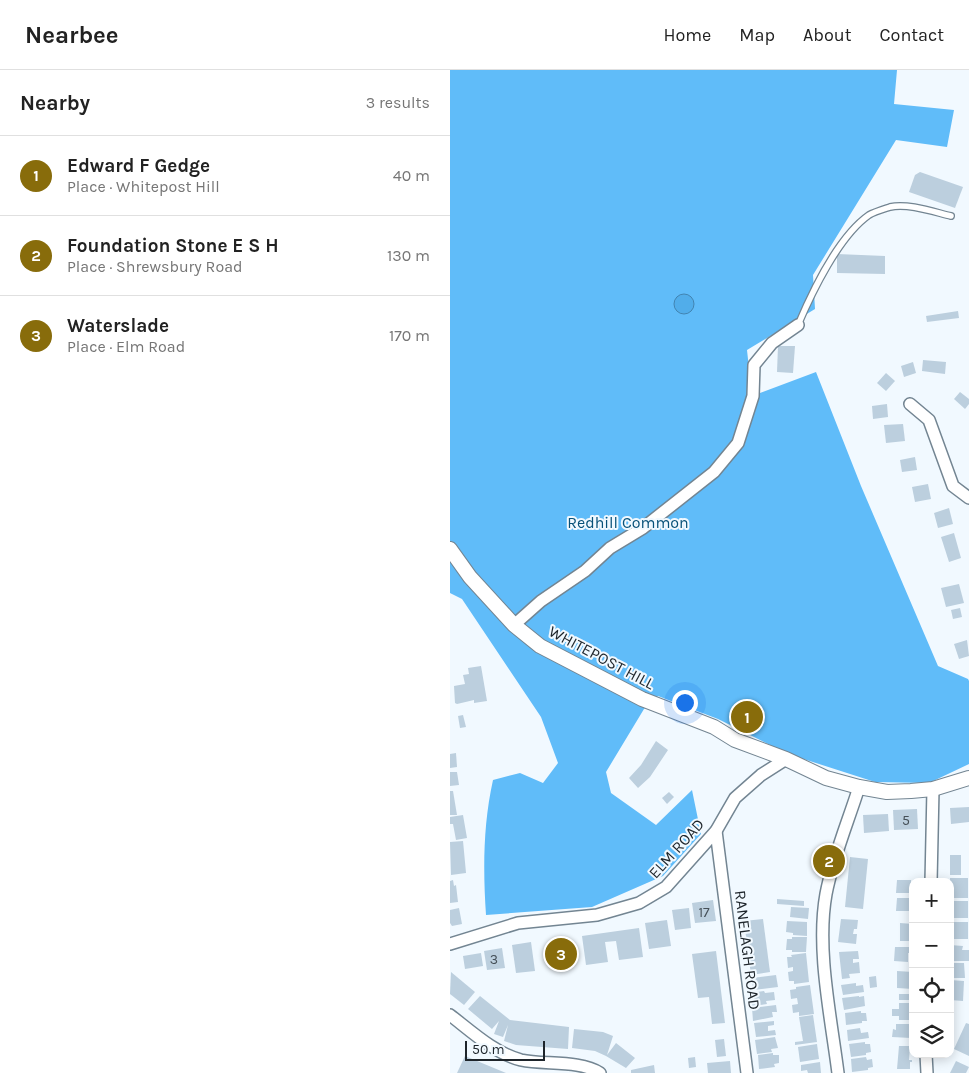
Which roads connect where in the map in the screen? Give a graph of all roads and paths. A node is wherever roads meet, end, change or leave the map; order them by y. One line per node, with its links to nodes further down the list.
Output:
1 (951, 216): 2 (lane)
2 (798, 325): 6 (street)
3 (910, 404): 4 (street)
4 (969, 498)
5 (450, 549): 6 (street, WHITEPOST HILL)
6 (514, 625): 7 (street, WHITEPOST HILL)
7 (786, 760): 9 (street, WHITEPOST HILL); 11 (street, ELM ROAD)
8 (969, 778): 10 (street, WHITEPOST HILL)
9 (859, 787): 10 (street, WHITEPOST HILL); 18 (street)
10 (933, 788): 12 (street)
11 (716, 831): 13 (street, ELM ROAD); 17 (street, RANELAGH ROAD)
12 (931, 878)
13 (450, 944)
14 (450, 1015): 16 (street)
15 (926, 1058): 19 (street)
16 (600, 1073)
17 (746, 1073)
18 (838, 1073)
19 (927, 1073)

